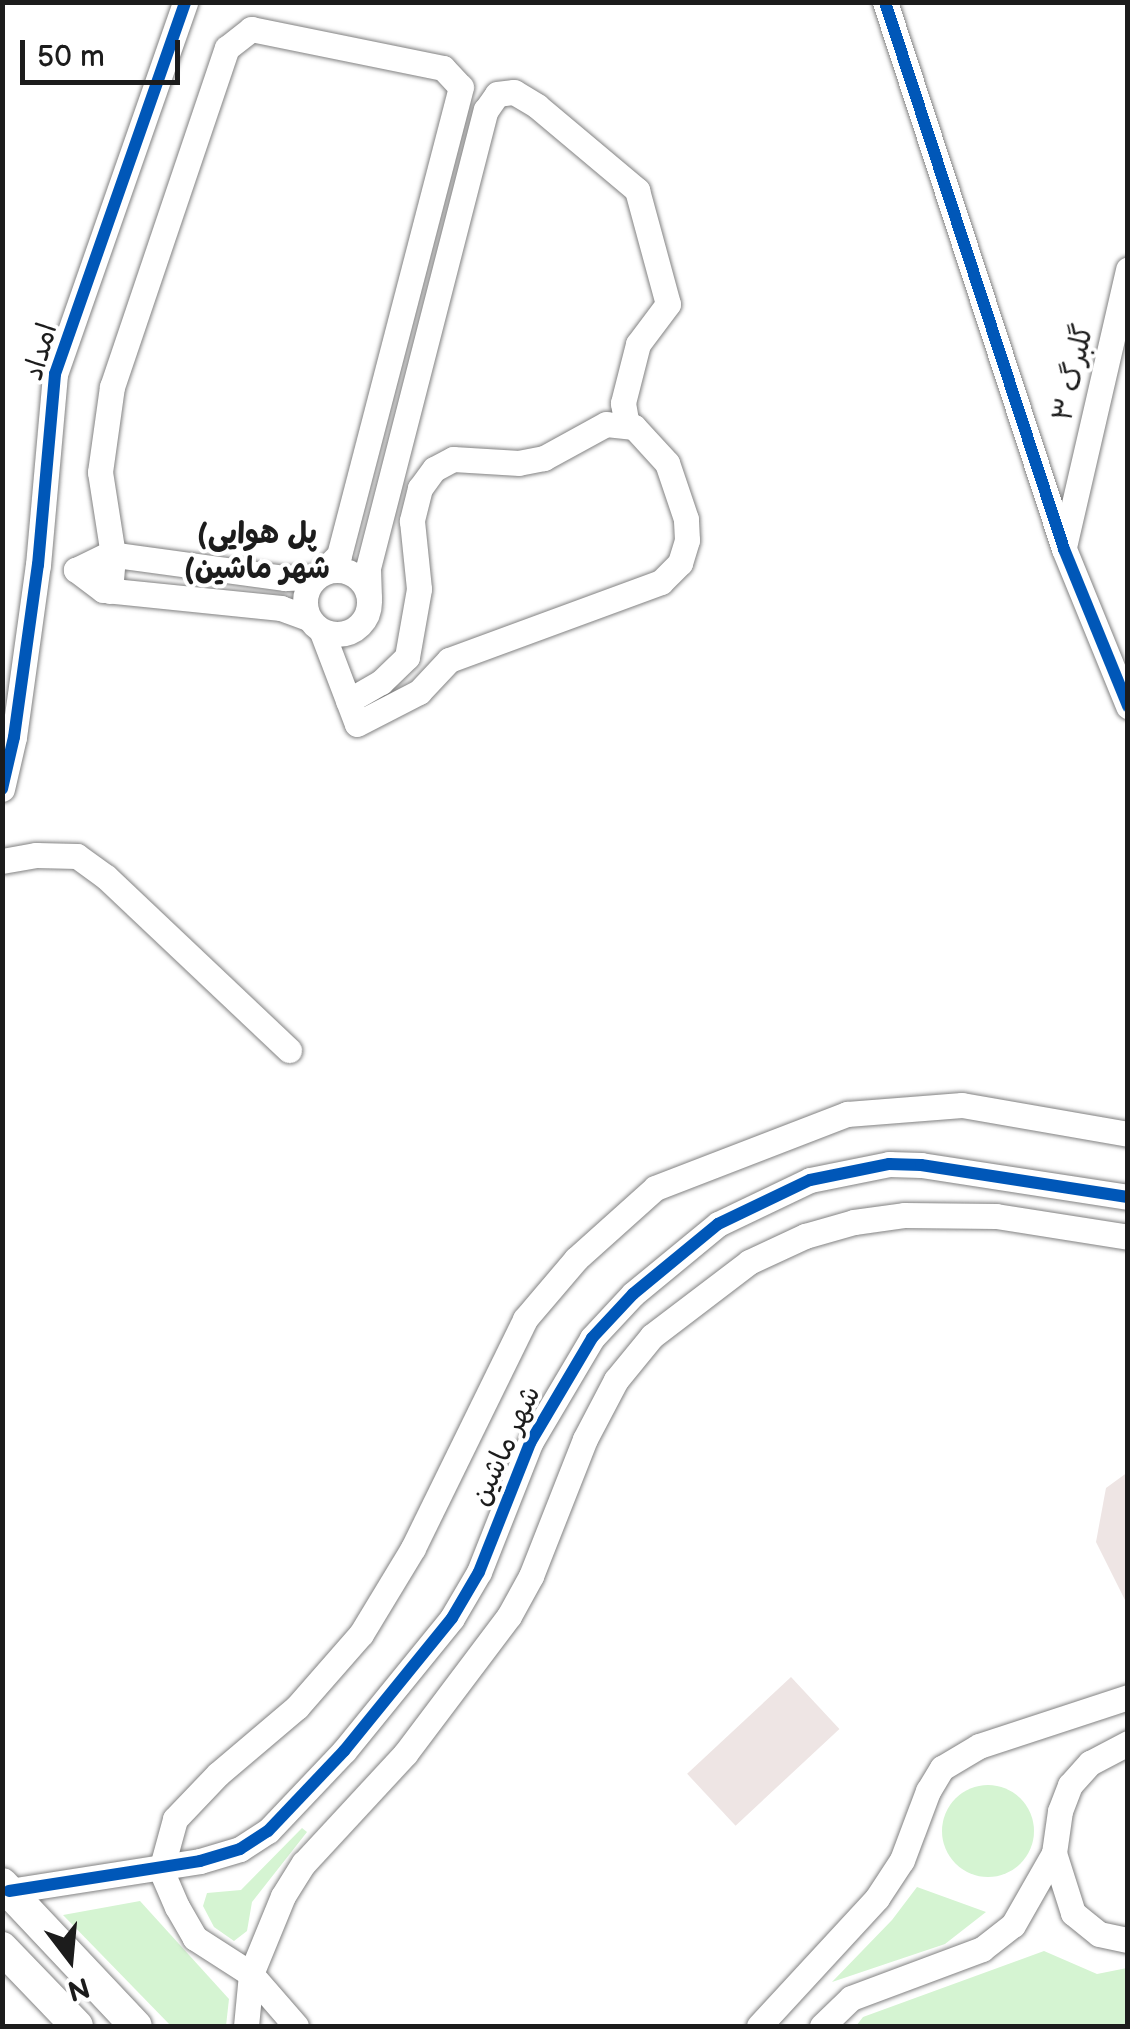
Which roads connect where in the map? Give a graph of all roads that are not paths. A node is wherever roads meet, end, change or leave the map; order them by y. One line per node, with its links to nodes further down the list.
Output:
1 (185, 2): 10 (street, امداد)
2 (885, 2): 8 (street)
3 (457, 105): 4 (street); 9 (street); 12 (street)
4 (486, 110): 7 (street); 14 (street)
5 (1128, 269): 6 (street, گلبرگ ۳)
6 (1124, 308): 8 (street, گلبرگ ۳)
7 (627, 426): 16 (street); 16 (street)
8 (1064, 549): 17 (street)
9 (112, 555): 11 (street); 12 (street); 13 (street)
10 (38, 565): 11 (street); 18 (street, امداد)
11 (76, 570): 13 (street)
12 (318, 575): 14 (street); 15 (street)
13 (110, 591): 15 (street)
14 (369, 598): 15 (street)
15 (315, 625): 16 (street)
16 (348, 700)
17 (1128, 706)
18 (2, 789)
19 (2, 860): 20 (street)
20 (289, 1050)
21 (1128, 1134): 27 (street)
22 (1128, 1197): 27 (street, شهر ماشین)
23 (1128, 1237): 31 (street)
24 (1128, 1697): 36 (street)
25 (1128, 1744): 26 (street)
26 (1054, 1853): 29 (street); 37 (street)
27 (161, 1870): 28 (street, شهر ماشین); 31 (street)
28 (6, 1888): 33 (main road)
29 (1128, 1940)
30 (2, 1948): 32 (main road)
31 (251, 1974): 34 (street); 35 (street)
32 (76, 2026)
33 (136, 2026)
34 (246, 2026)
35 (296, 2026)
36 (759, 2026)
37 (822, 2026)

